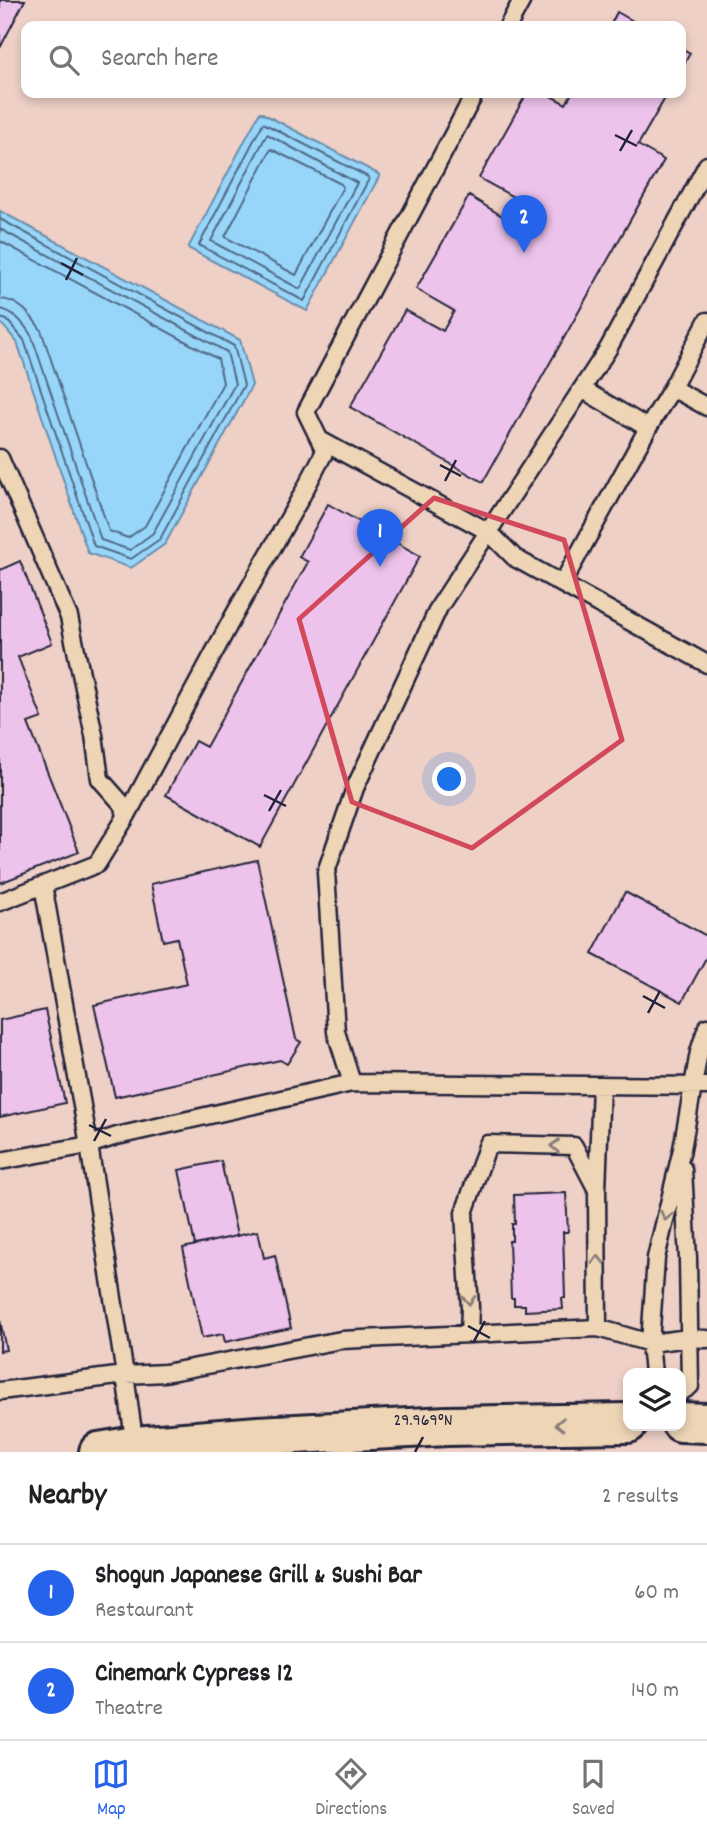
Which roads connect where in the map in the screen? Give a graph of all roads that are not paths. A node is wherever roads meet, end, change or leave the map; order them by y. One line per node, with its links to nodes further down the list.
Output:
1 (522, 0): 2 (lane)
2 (511, 21)
3 (472, 98): 10 (lane)
4 (707, 165): 7 (lane)
5 (707, 321): 6 (lane)
6 (672, 388): 8 (lane); 9 (lane)
7 (582, 389): 9 (lane); 12 (lane)
8 (707, 407)
9 (648, 428): 13 (lane)
10 (320, 440): 12 (lane); 15 (lane)
11 (0, 458): 15 (lane)
12 (489, 532): 13 (lane); 19 (lane)
13 (562, 584): 14 (lane)
14 (707, 664)
15 (127, 817): 16 (lane)
16 (43, 886): 17 (lane); 22 (lane)
17 (0, 902)
18 (707, 1027): 21 (lane)
19 (352, 1083): 20 (lane); 22 (lane)
20 (601, 1085): 21 (lane); 25 (lane)
21 (700, 1086): 23 (lane)
22 (89, 1145): 24 (lane); 32 (lane)
23 (682, 1149): 28 (lane); 30 (lane, one-way to 30)
24 (0, 1161)
25 (597, 1190): 26 (lane, one-way to 25); 27 (lane, one-way to 27)
26 (598, 1328): 27 (lane); 30 (lane)
27 (469, 1334): 32 (lane)
28 (689, 1338): 29 (lane); 30 (lane); 33 (lane)
29 (707, 1339)
30 (650, 1343): 31 (lane)
31 (652, 1368)
32 (125, 1375): 34 (lane); 38 (lane)
33 (686, 1389)
34 (0, 1391)
35 (686, 1422): 37 (main road)
36 (623, 1423): 38 (main road, one-way to 38)
37 (707, 1423)
38 (117, 1449)

